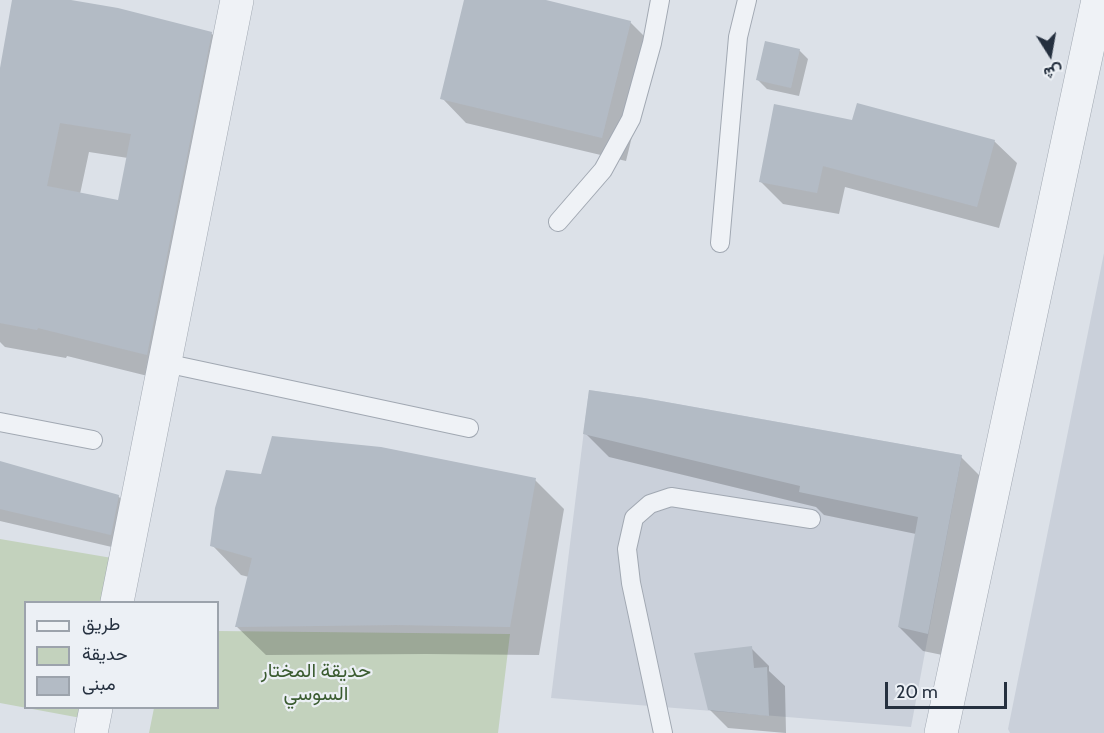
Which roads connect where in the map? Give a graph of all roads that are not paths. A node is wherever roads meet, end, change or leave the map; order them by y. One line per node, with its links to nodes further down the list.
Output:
1 (237, 0): 7 (street)
2 (660, 0): 5 (lane)
3 (747, 0): 6 (lane)
4 (1098, 0): 16 (street)
5 (558, 222)
6 (720, 243)
7 (165, 363): 9 (lane); 12 (street)
8 (0, 422): 10 (lane)
9 (468, 428)
10 (93, 440)
11 (811, 519): 15 (lane)
12 (117, 601)
13 (96, 709): 14 (street)
14 (91, 733)
15 (663, 733)
16 (941, 733)

